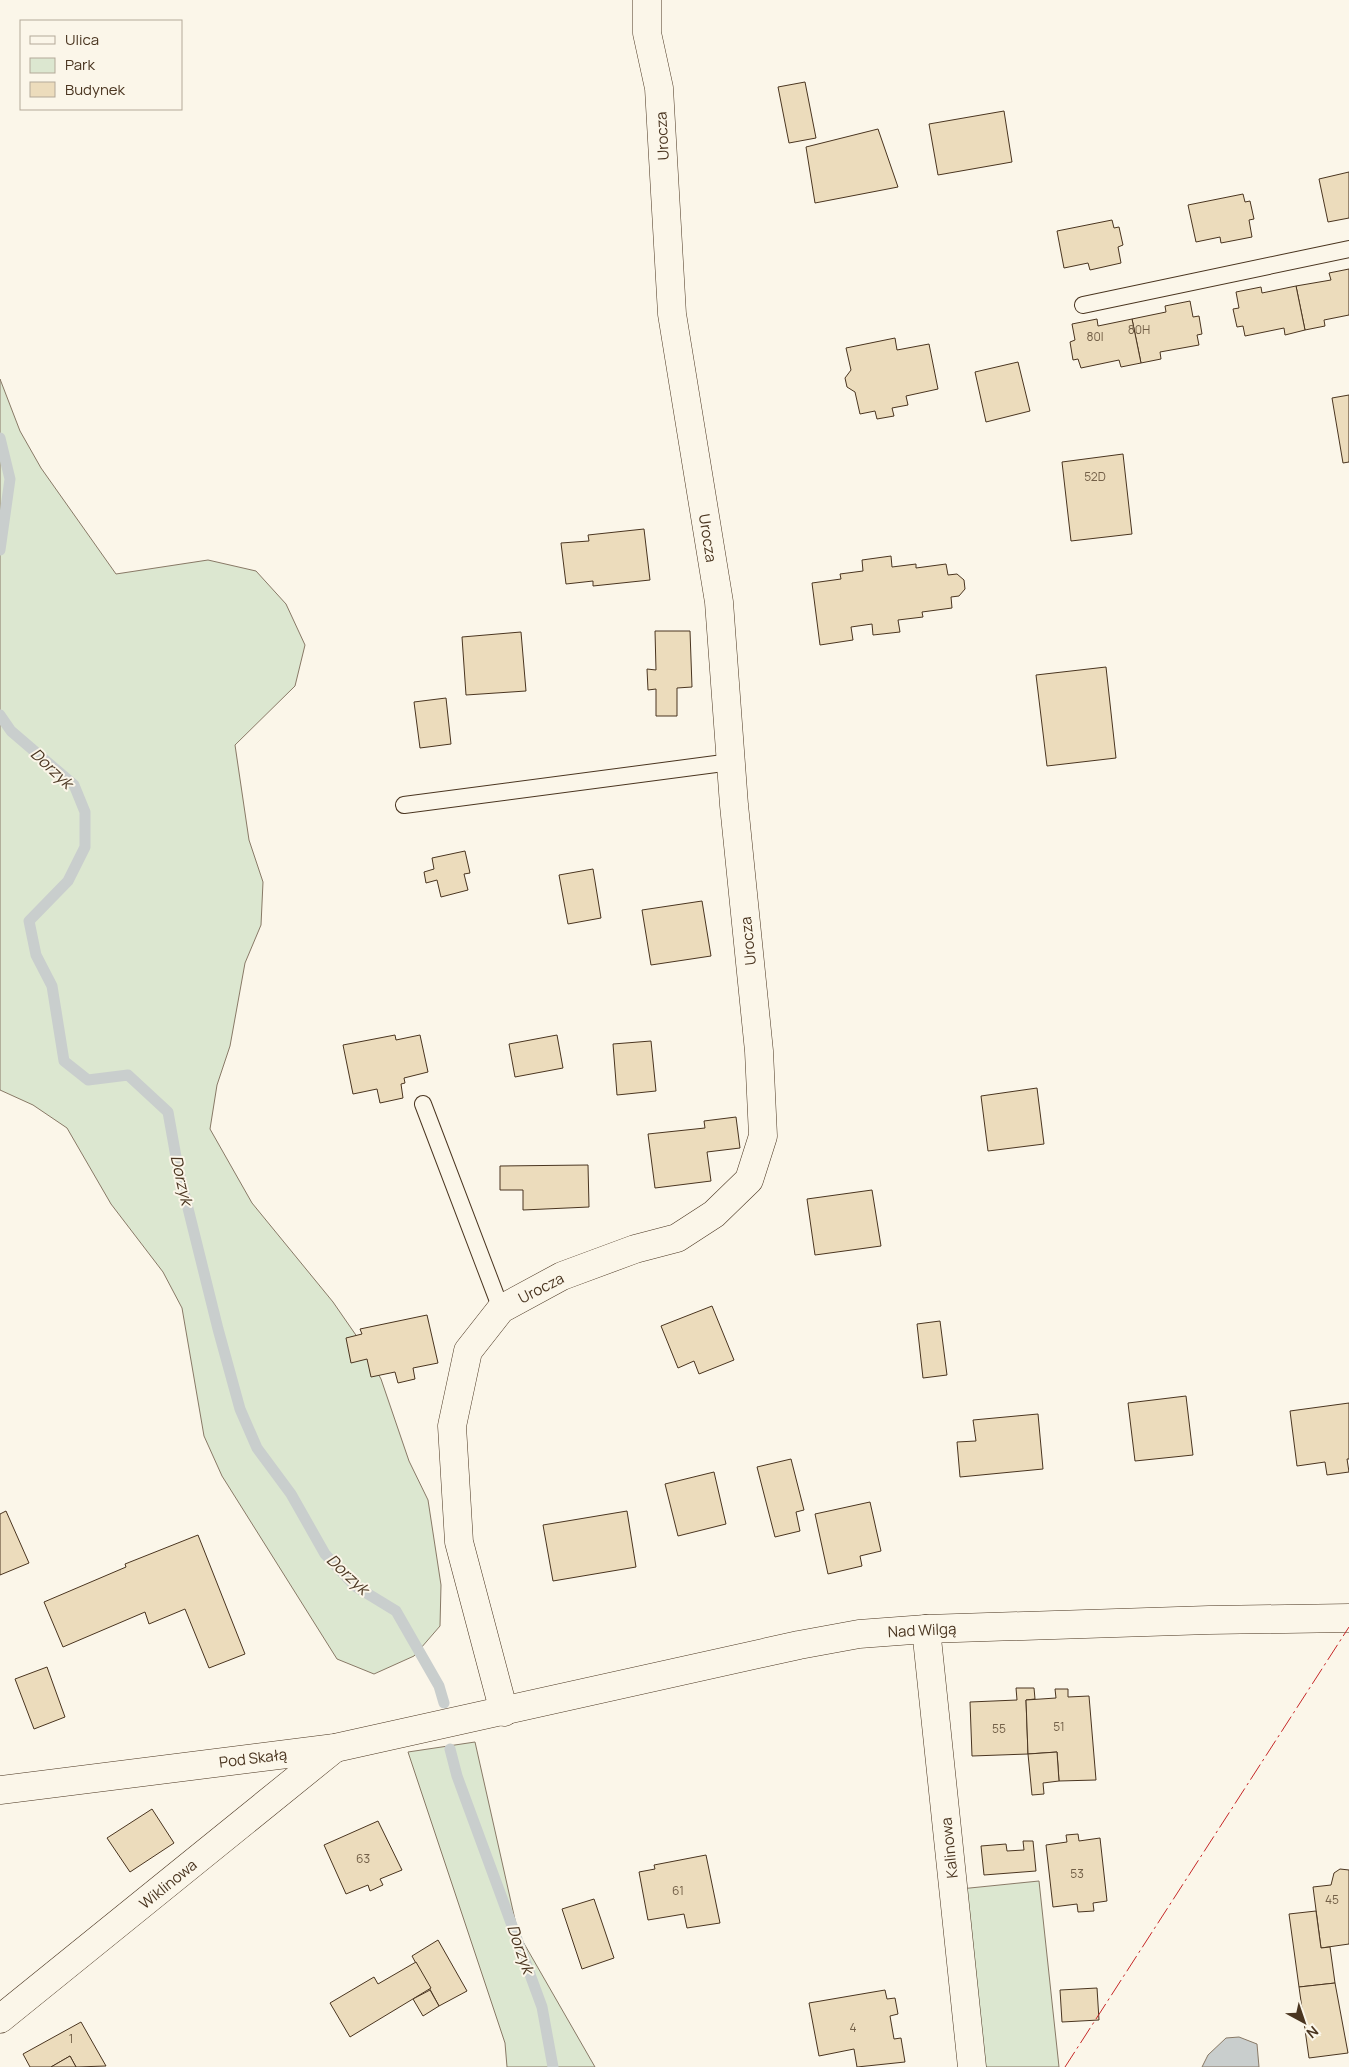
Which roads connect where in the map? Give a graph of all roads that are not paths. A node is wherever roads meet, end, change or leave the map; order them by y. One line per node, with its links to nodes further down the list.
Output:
1 (647, 0): 4 (street, Urocza)
2 (1349, 249): 3 (lane)
3 (1083, 305)
4 (731, 762): 5 (lane); 7 (street, Urocza)
5 (404, 805)
6 (423, 1104): 7 (lane)
7 (501, 1309): 10 (street, Urocza)
8 (1349, 1618): 9 (street, Nad Wilgą)
9 (926, 1629): 10 (street, Nad Wilgą); 14 (street, Kalinowa)
10 (504, 1712): 11 (street, Pod Skałą)
11 (335, 1748): 12 (street, Pod Skałą); 13 (street, Wiklinowa)
12 (0, 1790)
13 (0, 2019)
14 (972, 2067)

